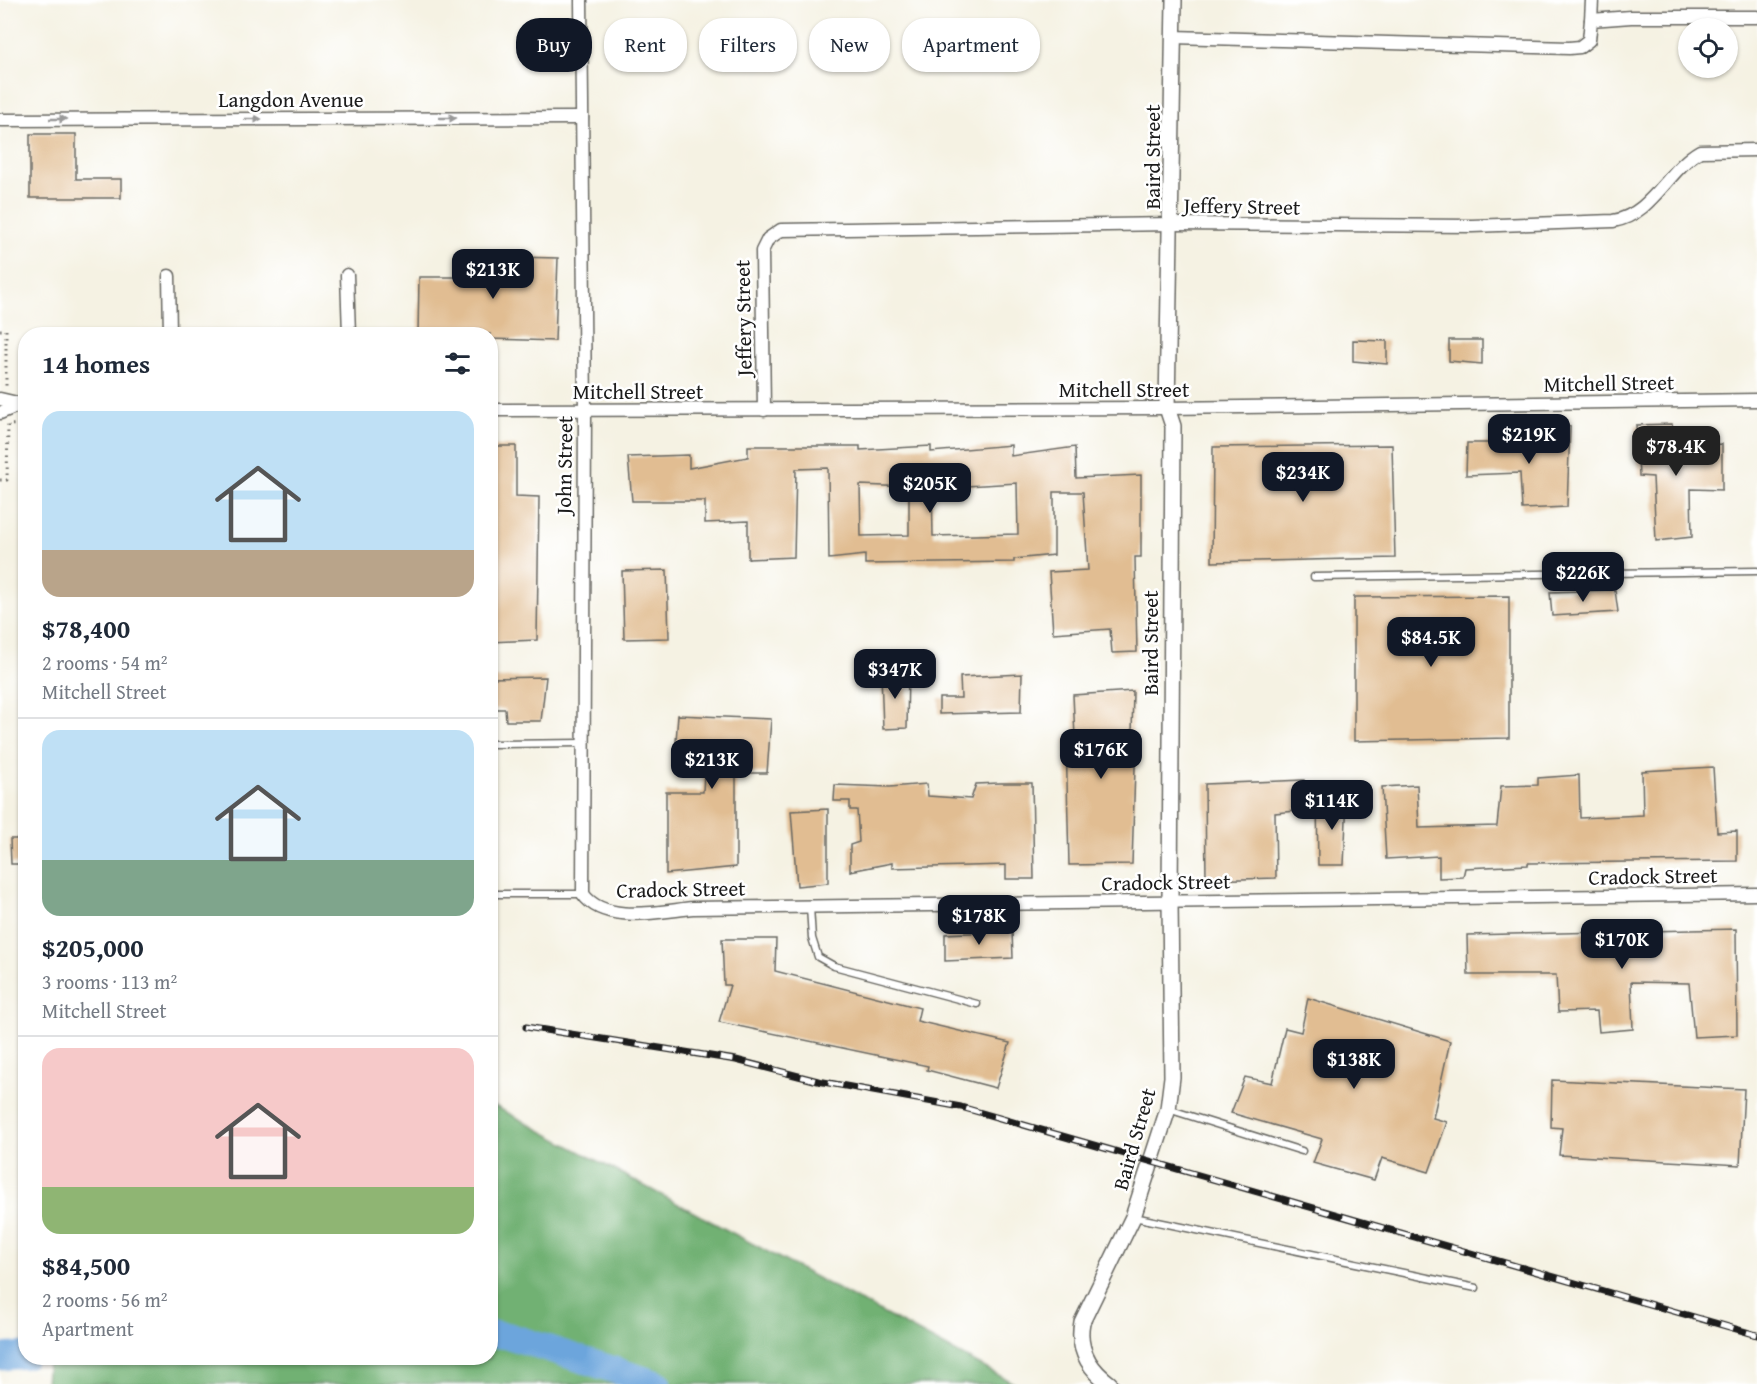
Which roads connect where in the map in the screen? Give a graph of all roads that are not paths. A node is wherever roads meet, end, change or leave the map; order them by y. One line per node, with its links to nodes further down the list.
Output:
1 (581, 0): 7 (street, John Street)
2 (1174, 0): 6 (street, Baird Street)
3 (1592, 0): 5 (street)
4 (1757, 17): 5 (street)
5 (1591, 20): 6 (street)
6 (1173, 37): 10 (street, Baird Street)
7 (582, 118): 8 (street, Langdon Avenue, one-way to 7); 22 (street, John Street)
8 (0, 120)
9 (1757, 150): 10 (street, Jeffery Street)
10 (1172, 224): 19 (street, Baird Street); 21 (street, Jeffery Street)
11 (347, 275): 14 (street)
12 (169, 276): 13 (street)
13 (170, 327)
14 (349, 327)
15 (3, 396): 17 (street)
16 (1757, 400): 19 (street, Mitchell Street)
17 (18, 403)
18 (18, 406): 23 (street)
19 (1167, 408): 21 (street, Mitchell Street); 31 (street, Baird Street)
20 (498, 410): 22 (street, Mitchell Street)
21 (764, 410): 22 (street, Mitchell Street)
22 (585, 411): 26 (street, John Street)
23 (0, 413)
24 (1757, 571): 25 (lane)
25 (1314, 577)
26 (582, 742): 27 (lane); 29 (street, John Street)
27 (498, 744)
28 (498, 894): 29 (lane)
29 (584, 894): 32 (street, Cradock Street)
30 (1757, 894): 31 (street, Cradock Street)
31 (1170, 901): 32 (street, Cradock Street); 34 (street, Baird Street)
32 (810, 906): 33 (lane)
33 (977, 1004)
34 (1168, 1109): 35 (lane); 36 (street, Baird Street)
35 (1302, 1151)
36 (1133, 1217): 37 (lane); 38 (street, Baird Street)
37 (1476, 1288)
38 (1110, 1384)

